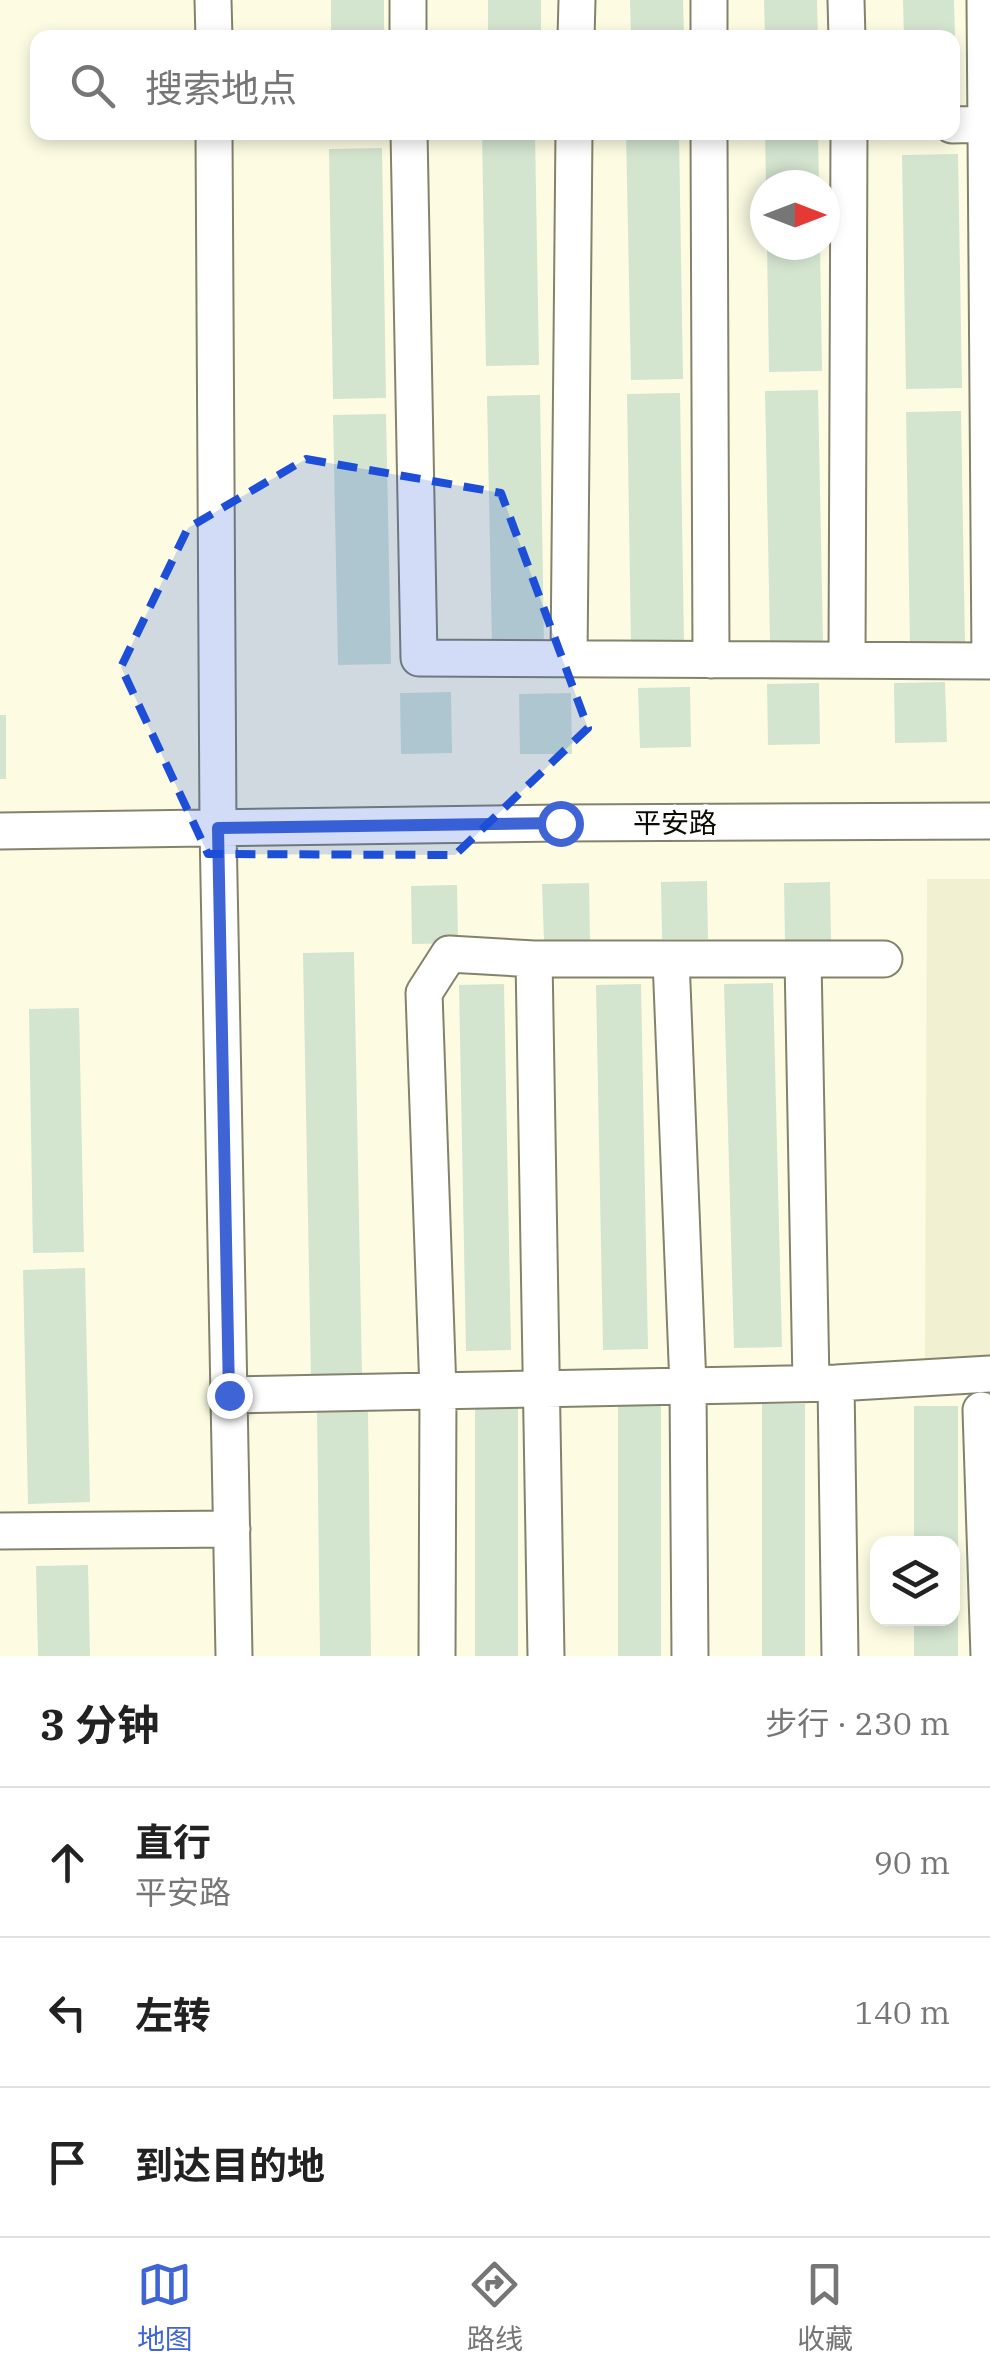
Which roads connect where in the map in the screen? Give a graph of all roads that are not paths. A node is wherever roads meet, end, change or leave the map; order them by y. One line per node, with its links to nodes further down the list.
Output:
1 (214, 0): 7 (street)
2 (408, 0): 8 (street)
3 (577, 0): 9 (street)
4 (708, 0): 10 (street)
5 (846, 0): 11 (street)
6 (985, 0): 12 (street)
7 (214, 30)
8 (408, 30)
9 (576, 30)
10 (709, 30)
11 (847, 30)
12 (976, 125): 20 (street)
13 (214, 140): 22 (street)
14 (409, 140): 18 (street)
15 (574, 140): 18 (street)
16 (709, 140): 19 (street)
17 (849, 140): 20 (street)
18 (568, 659): 19 (street)
19 (710, 660): 20 (street)
20 (847, 660)
21 (990, 822): 22 (street, 平安路)
22 (218, 828): 23 (street, 平安路); 33 (street)
23 (0, 831)
24 (534, 959): 25 (street); 31 (street); 32 (street)
25 (671, 959): 26 (street); 30 (street)
26 (803, 959): 27 (street); 29 (street)
27 (884, 959)
28 (990, 1374): 29 (street)
29 (824, 1383): 30 (street); 41 (street)
30 (688, 1386): 31 (street); 40 (street)
31 (544, 1388): 32 (street); 39 (street)
32 (438, 1391): 33 (street); 38 (street)
33 (229, 1395): 35 (street)
34 (981, 1410): 42 (street)
35 (232, 1529): 36 (street); 37 (street)
36 (0, 1531)
37 (234, 1656)
38 (438, 1656)
39 (546, 1656)
40 (690, 1656)
41 (840, 1656)
42 (989, 1656)

